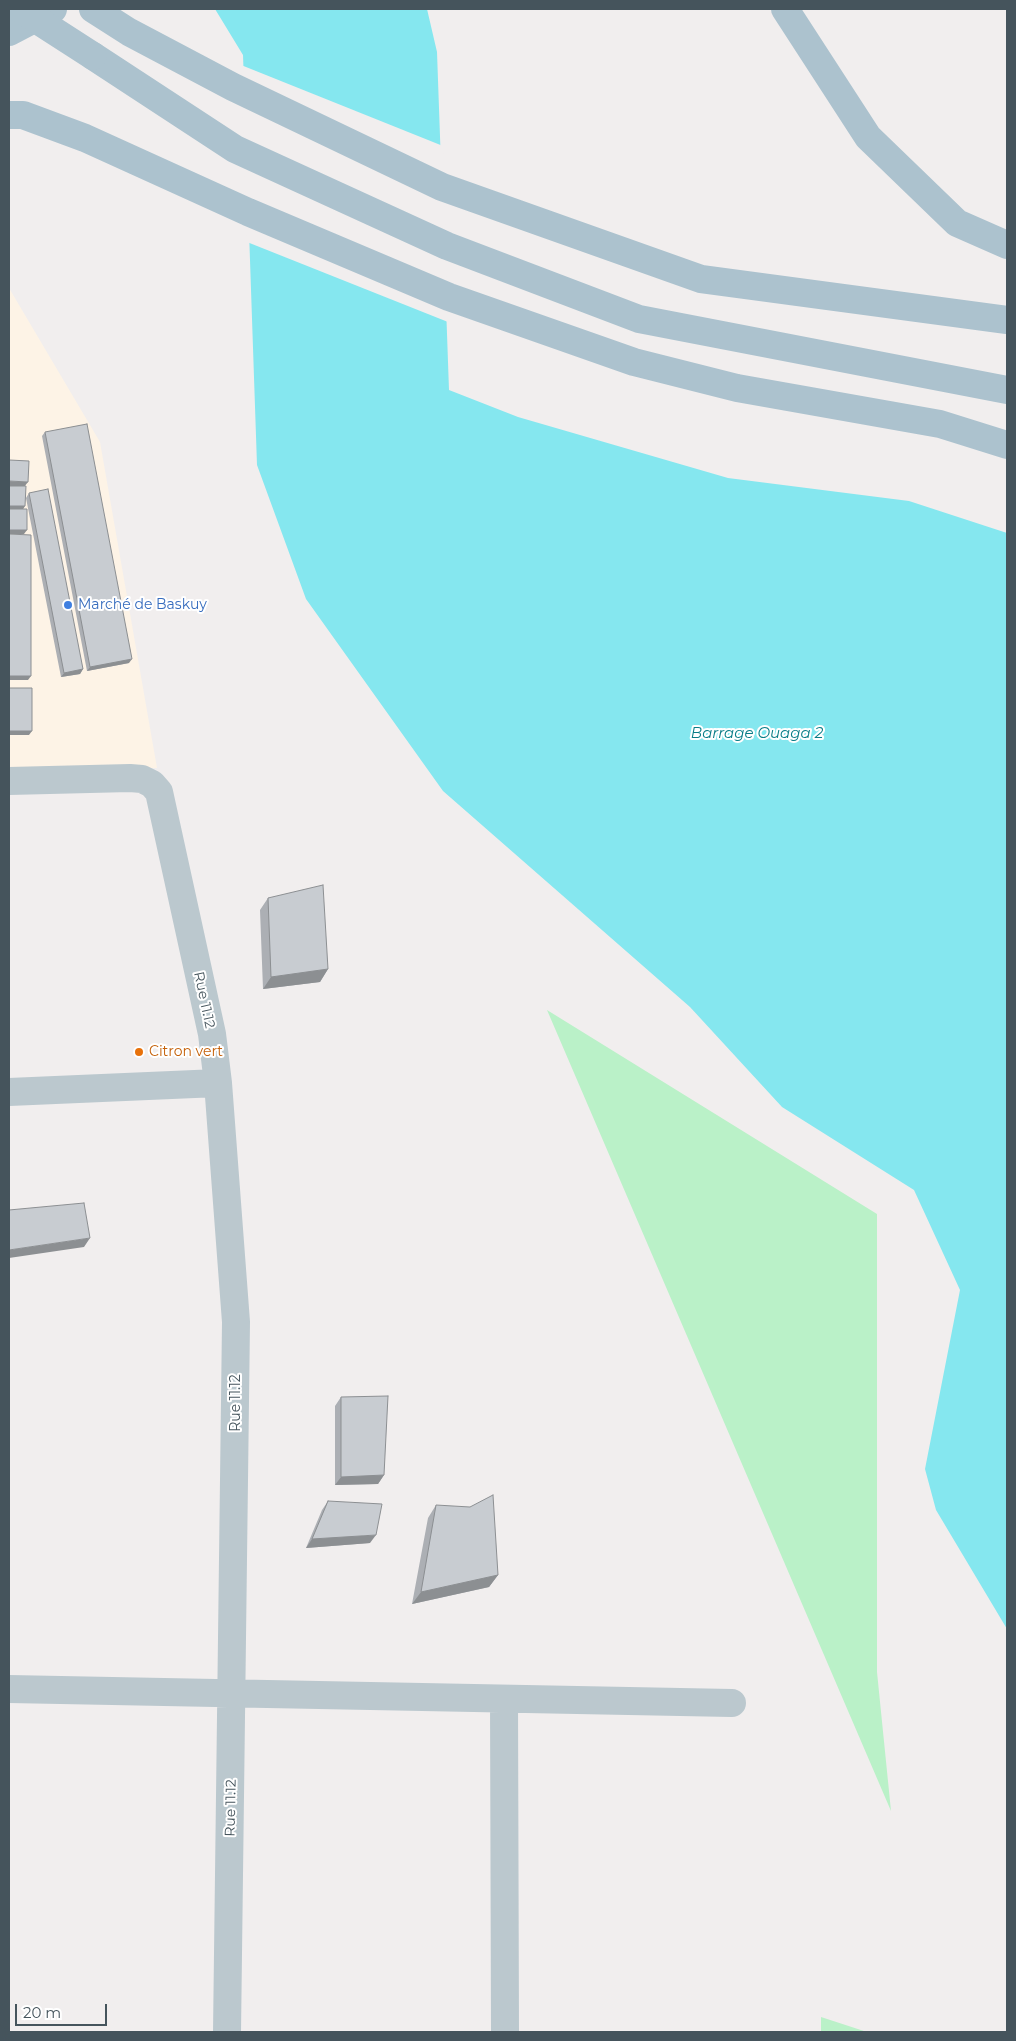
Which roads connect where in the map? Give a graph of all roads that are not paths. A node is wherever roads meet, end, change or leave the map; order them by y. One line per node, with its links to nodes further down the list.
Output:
1 (13, 9): 6 (main road)
2 (20, 9): 11 (main road, bridge)
3 (53, 9): 7 (main road)
4 (93, 9): 10 (main road)
5 (785, 9): 9 (main road)
6 (9, 12)
7 (9, 32)
8 (9, 115): 12 (main road)
9 (1007, 245)
10 (1007, 320)
11 (1007, 390)
12 (1007, 445)
13 (9, 781): 14 (street, Rue 11.12)
14 (218, 1083): 15 (street); 17 (street, Rue 11.12)
15 (9, 1092)
16 (9, 1689): 17 (street)
17 (233, 1692): 18 (street); 20 (street, Rue 11.12)
18 (504, 1699): 19 (street); 21 (street)
19 (732, 1703)
20 (227, 2032)
21 (505, 2032)

